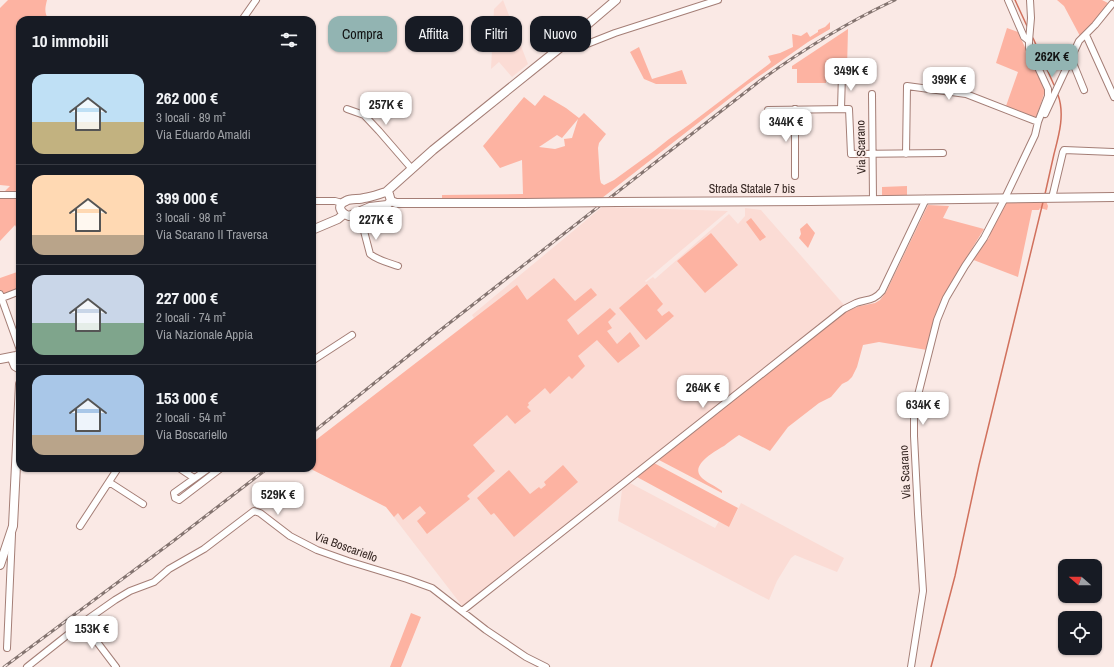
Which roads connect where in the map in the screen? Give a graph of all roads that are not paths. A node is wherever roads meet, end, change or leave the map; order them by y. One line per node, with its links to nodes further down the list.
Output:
1 (256, 0): 7 (street)
2 (616, 0): 8 (main road)
3 (718, 0): 11 (street)
4 (1008, 0): 10 (street)
5 (1030, 2): 10 (street)
6 (1112, 4): 9 (street)
7 (245, 16)
8 (591, 21)
9 (1086, 35): 13 (street); 17 (street)
10 (1029, 41): 22 (street)
11 (591, 42)
12 (555, 52): 28 (main road)
13 (1071, 58): 15 (street); 23 (street)
14 (842, 74): 19 (street)
15 (1084, 90)
16 (872, 94): 26 (street, Via Scarano)
17 (1114, 98)
18 (347, 109): 28 (street)
19 (841, 109): 21 (street); 26 (street)
20 (768, 110): 21 (street)
21 (795, 110): 29 (street)
22 (1038, 122): 23 (street); 27 (street)
23 (1035, 135): 34 (street, Via Scarano)
24 (1112, 152): 35 (street)
25 (943, 153): 27 (street)
26 (872, 154): 27 (street); 37 (street, Via Scarano)
27 (906, 154)
28 (412, 169): 30 (main road)
29 (795, 176)
30 (386, 192): 39 (main road); 40 (main road)
31 (0, 195): 32 (street)
32 (16, 195)
33 (1114, 197): 35 (main road, Strada Statale 7 bis)
34 (1005, 198): 35 (main road, Strada Statale 7 bis); 36 (main road, Strada Statale 7 bis); 73 (street, Via Scarano)
35 (1052, 198)
36 (926, 199): 37 (main road, Strada Statale 7 bis); 67 (street)
37 (873, 200): 39 (main road, Strada Statale 7 bis, bridge)
38 (316, 201): 40 (street)
39 (391, 201): 41 (main road)
40 (342, 203): 42 (main road)
41 (359, 212): 42 (main road); 44 (street)
42 (344, 214): 43 (main road)
43 (316, 228)
44 (398, 266)
45 (16, 292): 46 (street)
46 (1, 296): 48 (street)
47 (352, 335): 50 (street)
48 (16, 344)
49 (16, 355): 51 (main road)
50 (316, 358)
51 (0, 360): 52 (main road)
52 (16, 367)
53 (17, 472): 64 (main road)
54 (115, 472): 61 (street)
55 (183, 472): 60 (street)
56 (203, 472): 60 (street)
57 (208, 472): 59 (street)
58 (216, 472): 59 (street)
59 (207, 479): 62 (street)
60 (192, 480): 62 (street); 62 (street)
61 (109, 482): 63 (street); 65 (street)
62 (195, 488)
63 (143, 504)
64 (13, 526): 66 (main road); 69 (street)
65 (80, 526)
66 (0, 565)
67 (462, 611): 68 (street, Via Boscariello); 72 (street, Via Boscariello)
68 (85, 622): 70 (street, Via Boscariello); 71 (street)
69 (7, 648)
70 (27, 667)
71 (116, 667)
72 (546, 667)
73 (911, 667)

